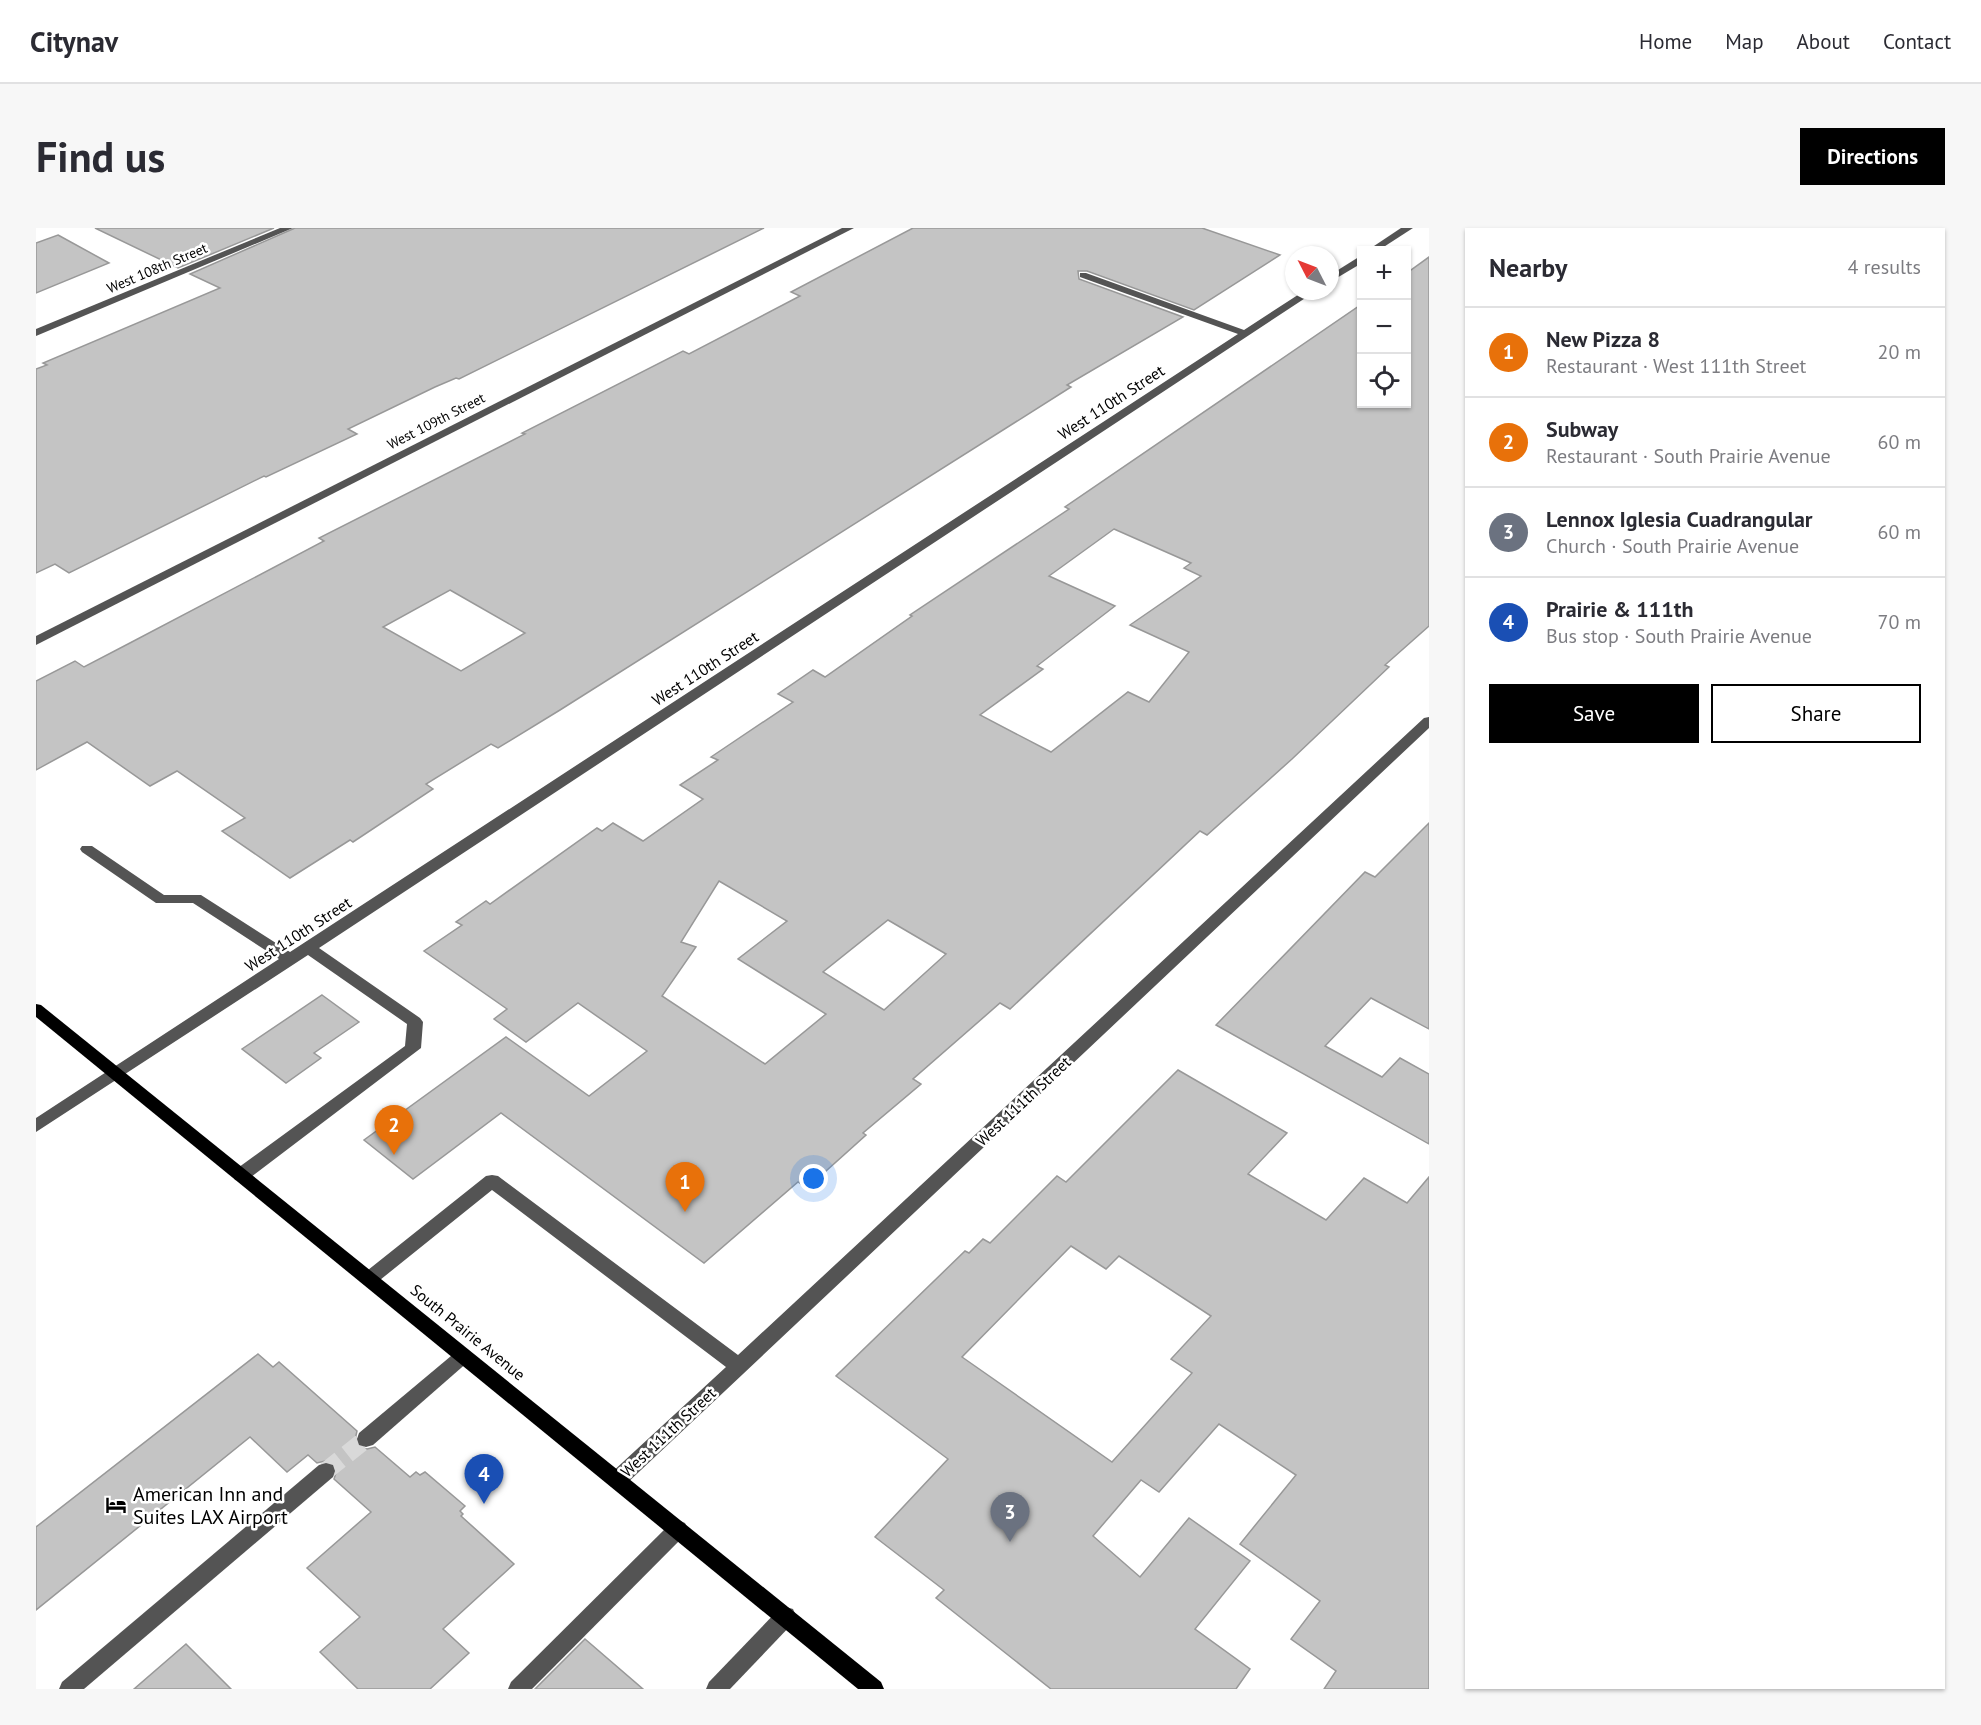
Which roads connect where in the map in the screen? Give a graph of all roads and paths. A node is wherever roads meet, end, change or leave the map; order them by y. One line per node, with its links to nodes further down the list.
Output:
1 (288, 228): 9 (street, West 108th Street)
2 (849, 228): 11 (street, West 109th Street)
3 (1408, 228): 4 (street)
4 (1379, 246)
5 (1357, 261): 6 (street)
6 (1339, 273)
7 (1083, 275): 10 (street)
8 (1297, 300): 10 (street, West 110th Street)
9 (36, 333)
10 (1246, 334): 14 (street, West 110th Street)
11 (36, 641)
12 (1429, 721): 22 (street, West 111th Street)
13 (87, 849): 15 (street)
14 (308, 948): 15 (street, West 110th Street); 19 (street)
15 (290, 959): 17 (street, West 110th Street)
16 (36, 1009): 17 (main road, South Prairie Avenue)
17 (116, 1073): 18 (street, West 110th Street); 19 (main road, South Prairie Avenue)
18 (36, 1126)
19 (241, 1175): 20 (main road, South Prairie Avenue)
20 (369, 1279): 21 (main road, South Prairie Avenue); 22 (street)
21 (463, 1356): 23 (street); 25 (main road, South Prairie Avenue)
22 (740, 1366): 25 (street, West 111th Street)
23 (366, 1439)
24 (326, 1471): 28 (street)
25 (617, 1480): 26 (main road, South Prairie Avenue)
26 (678, 1529): 27 (main road, South Prairie Avenue); 29 (street)
27 (786, 1617): 30 (street); 31 (main road, South Prairie Avenue)
28 (69, 1689)
29 (518, 1689)
30 (716, 1689)
31 (874, 1689)

